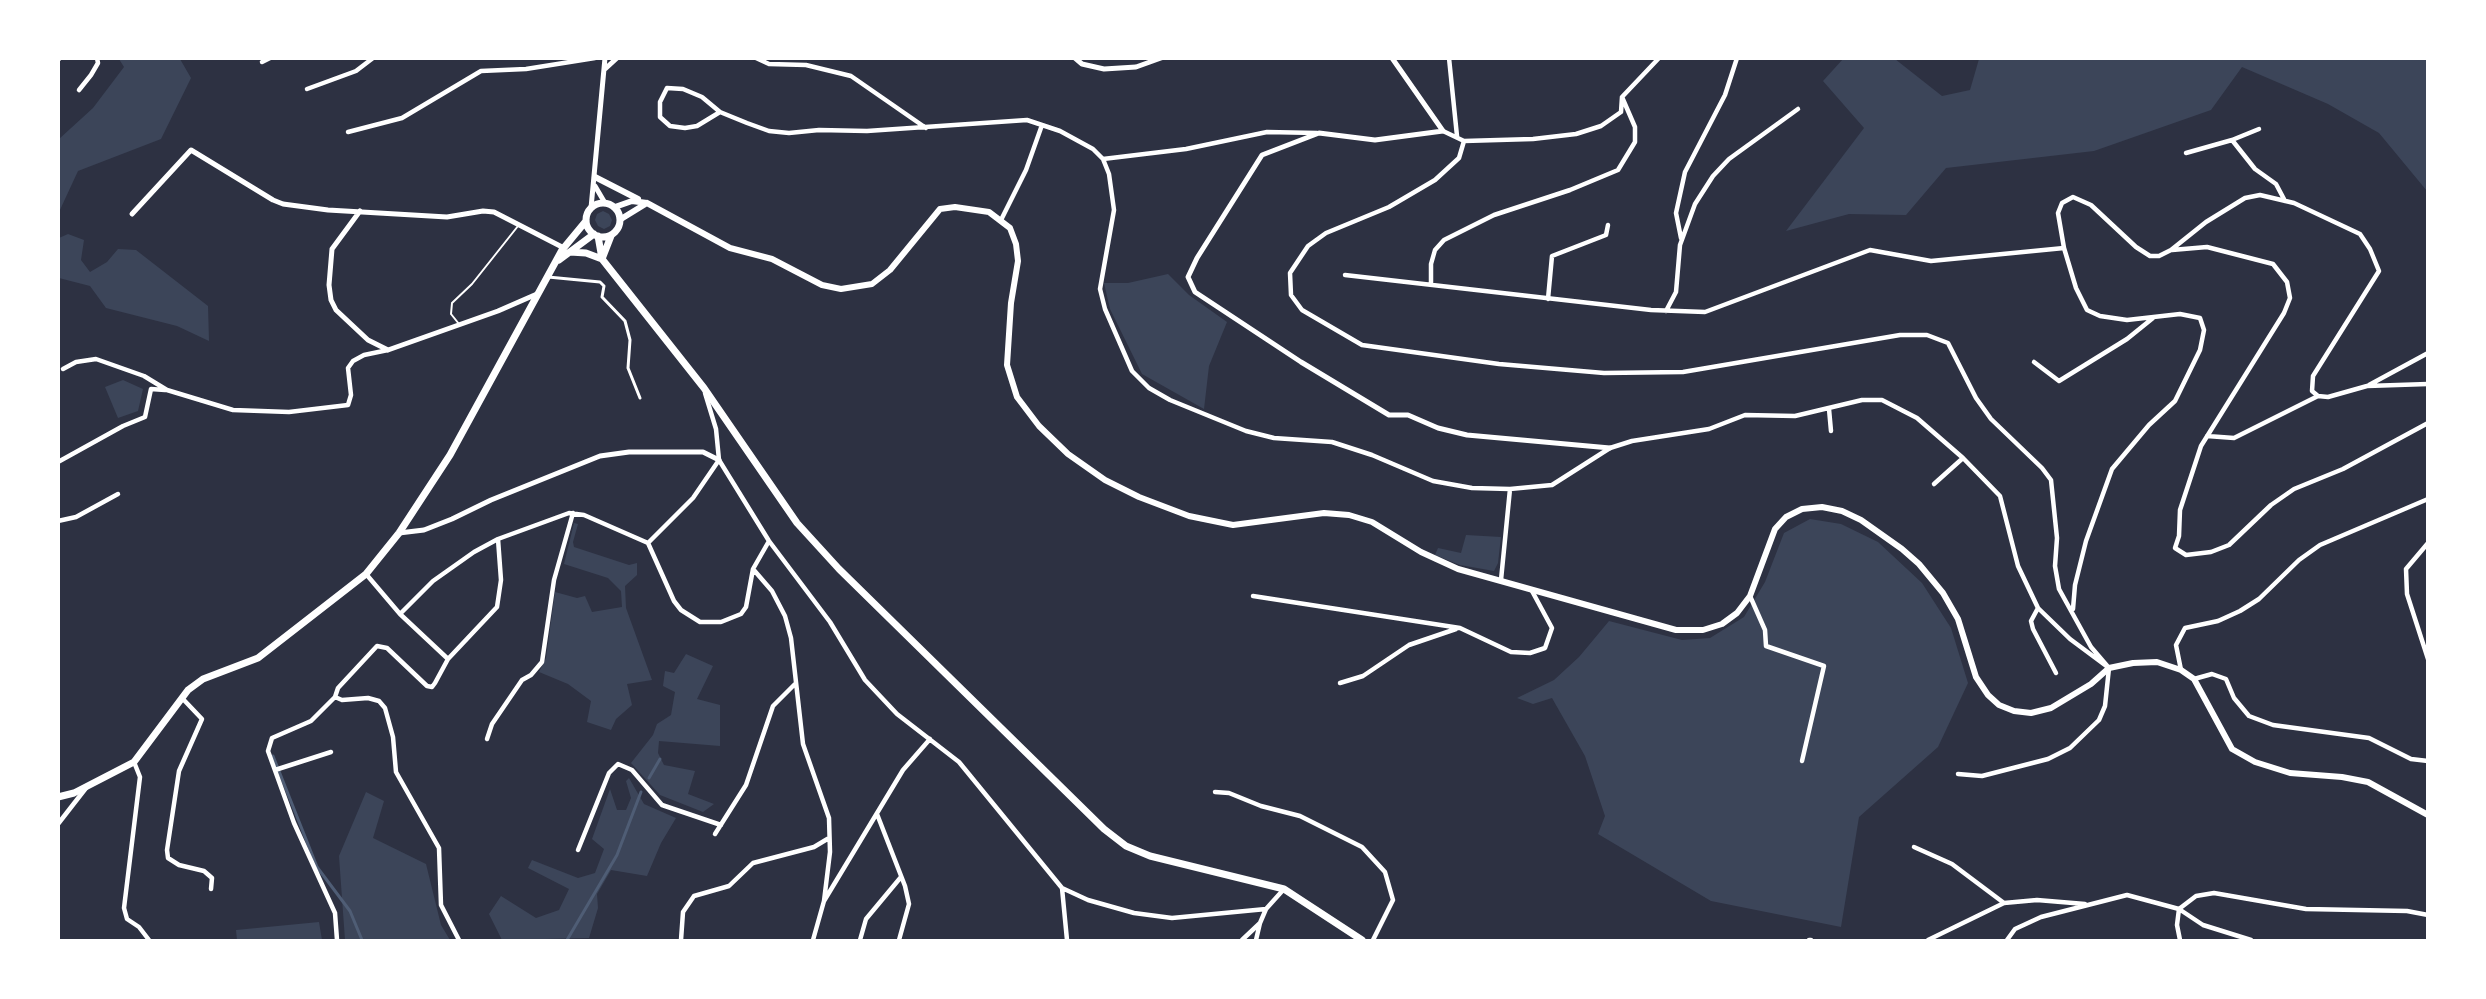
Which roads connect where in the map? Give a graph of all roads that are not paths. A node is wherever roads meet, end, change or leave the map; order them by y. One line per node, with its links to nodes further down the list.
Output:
1 (98, 58): 17 (street)
2 (270, 58): 14 (street)
3 (373, 58): 16 (street)
4 (595, 58): 25 (street)
5 (605, 58): 15 (street)
6 (617, 58): 15 (street)
7 (756, 58): 22 (street)
8 (1075, 58): 9 (street)
9 (1161, 58)
10 (1392, 58): 24 (street)
11 (1449, 58): 27 (street)
12 (1659, 58): 18 (street)
13 (1737, 58): 48 (street)
14 (262, 62)
15 (605, 69): 32 (street)
16 (307, 89)
17 (79, 90)
18 (1622, 97): 29 (street); 55 (street)
19 (1798, 109): 48 (street)
20 (720, 112): 20 (street); 22 (street)
21 (1042, 125): 22 (street); 31 (street); 42 (street)
22 (926, 128)
23 (2259, 129): 28 (street)
24 (1443, 130): 26 (street); 27 (street)
25 (348, 132)
26 (1318, 133): 31 (street); 77 (street)
27 (1456, 136): 29 (street)
28 (2232, 140): 30 (street); 34 (street)
29 (1464, 141): 99 (street)
30 (2186, 153)
31 (1103, 159): 82 (street)
32 (595, 177): 33 (street); 35 (main road)
33 (595, 184): 36 (street); 38 (street)
34 (2285, 201): 51 (street); 69 (street)
35 (644, 202): 37 (main road); 41 (main road); 42 (main road)
36 (605, 203): 37 (main road); 38 (main road)
37 (615, 207): 41 (main road)
38 (591, 208): 43 (main road)
39 (360, 211): 40 (street); 44 (street); 61 (street)
40 (132, 214)
41 (621, 219): 47 (main road)
42 (1001, 220): 94 (main road)
43 (586, 221): 46 (main road); 50 (main road)
44 (520, 224): 50 (street); 60 (lane)
45 (1608, 225): 57 (street)
46 (596, 235): 47 (main road); 50 (main road); 52 (main road)
47 (611, 236): 52 (main road)
48 (1681, 240): 58 (street)
49 (2064, 248): 51 (street); 58 (street); 59 (street)
50 (566, 250): 52 (main road); 54 (main road)
51 (2171, 250): 76 (street)
52 (602, 259): 67 (main road)
53 (1345, 275): 55 (street)
54 (548, 278): 56 (main road); 71 (street)
55 (1431, 285): 57 (street)
56 (539, 294): 60 (street); 87 (main road)
57 (1548, 299): 58 (street)
58 (1666, 311)
59 (2153, 318): 63 (street); 99 (street)
60 (460, 324): 61 (street)
61 (388, 350): 68 (street)
62 (2427, 353): 66 (street)
63 (2034, 362)
64 (63, 369): 68 (street)
65 (2427, 384): 66 (street)
66 (2367, 386): 70 (street)
67 (704, 388): 79 (street); 134 (main road)
68 (167, 390): 80 (street)
69 (2312, 391): 70 (street); 72 (street)
70 (2318, 396): 72 (street)
71 (640, 398)
72 (2310, 399): 76 (street)
73 (1829, 409): 75 (street); 77 (street); 78 (street)
74 (2427, 423): 76 (street)
75 (1831, 431)
76 (2207, 436)
77 (1611, 448): 82 (street)
78 (1963, 458): 81 (street); 98 (street)
79 (719, 460): 87 (street); 89 (street); 90 (street)
80 (58, 461)
81 (1934, 484)
82 (1510, 489): 94 (street)
83 (118, 494): 86 (street)
84 (2427, 498): 105 (street)
85 (573, 513): 88 (street); 90 (street); 112 (street)
86 (58, 521)
87 (399, 533): 93 (main road)
88 (498, 539): 100 (street); 102 (street)
89 (769, 541): 92 (street); 113 (street)
90 (648, 543): 92 (street)
91 (2427, 543): 103 (street)
92 (753, 569): 109 (street)
93 (366, 573): 100 (street); 111 (main road)
94 (1501, 580): 95 (main road)
95 (1532, 591): 97 (main road); 101 (street)
96 (1253, 596): 101 (street)
97 (1750, 596): 104 (main road); 115 (street)
98 (2038, 608): 104 (street); 106 (street)
99 (2073, 611): 104 (street)
100 (400, 614): 102 (street)
101 (1460, 628): 108 (street)
102 (448, 659): 110 (street)
103 (2427, 659)
104 (2109, 668): 105 (main road); 119 (street)
105 (2181, 670): 107 (main road)
106 (2056, 673)
107 (2194, 679): 116 (street); 124 (main road)
108 (1340, 683)
109 (795, 684): 126 (street); 128 (street)
110 (335, 697): 118 (street); 144 (street)
111 (182, 698): 117 (main road); 133 (street)
112 (486, 739)
113 (930, 739): 123 (street); 132 (street)
114 (332, 752): 118 (street)
115 (1802, 761)
116 (2427, 761)
117 (134, 762): 120 (main road); 142 (street)
118 (275, 770): 143 (street)
119 (1958, 774)
120 (90, 783): 122 (main road); 125 (street)
121 (1215, 792): 153 (street)
122 (58, 797)
123 (877, 814): 131 (street); 135 (street)
124 (2427, 815)
125 (58, 824)
126 (721, 825): 127 (street); 130 (street)
127 (715, 834)
128 (830, 838): 135 (street); 145 (street)
129 (1914, 847): 136 (street)
130 (578, 850)
131 (901, 877): 147 (street); 148 (street)
132 (1062, 888): 138 (street); 149 (street)
133 (211, 889)
134 (1284, 889): 138 (street); 152 (main road)
135 (824, 901): 146 (street)
136 (2004, 903): 137 (street); 154 (street)
137 (2088, 904): 139 (street); 155 (street)
138 (1266, 909): 141 (street)
139 (2179, 909): 140 (street); 156 (street); 157 (street)
140 (2427, 915)
141 (1260, 923): 150 (street); 151 (street)
142 (149, 940)
143 (337, 940)
144 (459, 940)
145 (681, 940)
146 (813, 940)
147 (860, 940)
148 (899, 940)
149 (1067, 940)
150 (1242, 940)
151 (1256, 940)
152 (1362, 940)
153 (1372, 940)
154 (1928, 940)
155 (2007, 940)
156 (2180, 940)
157 (2252, 940)

